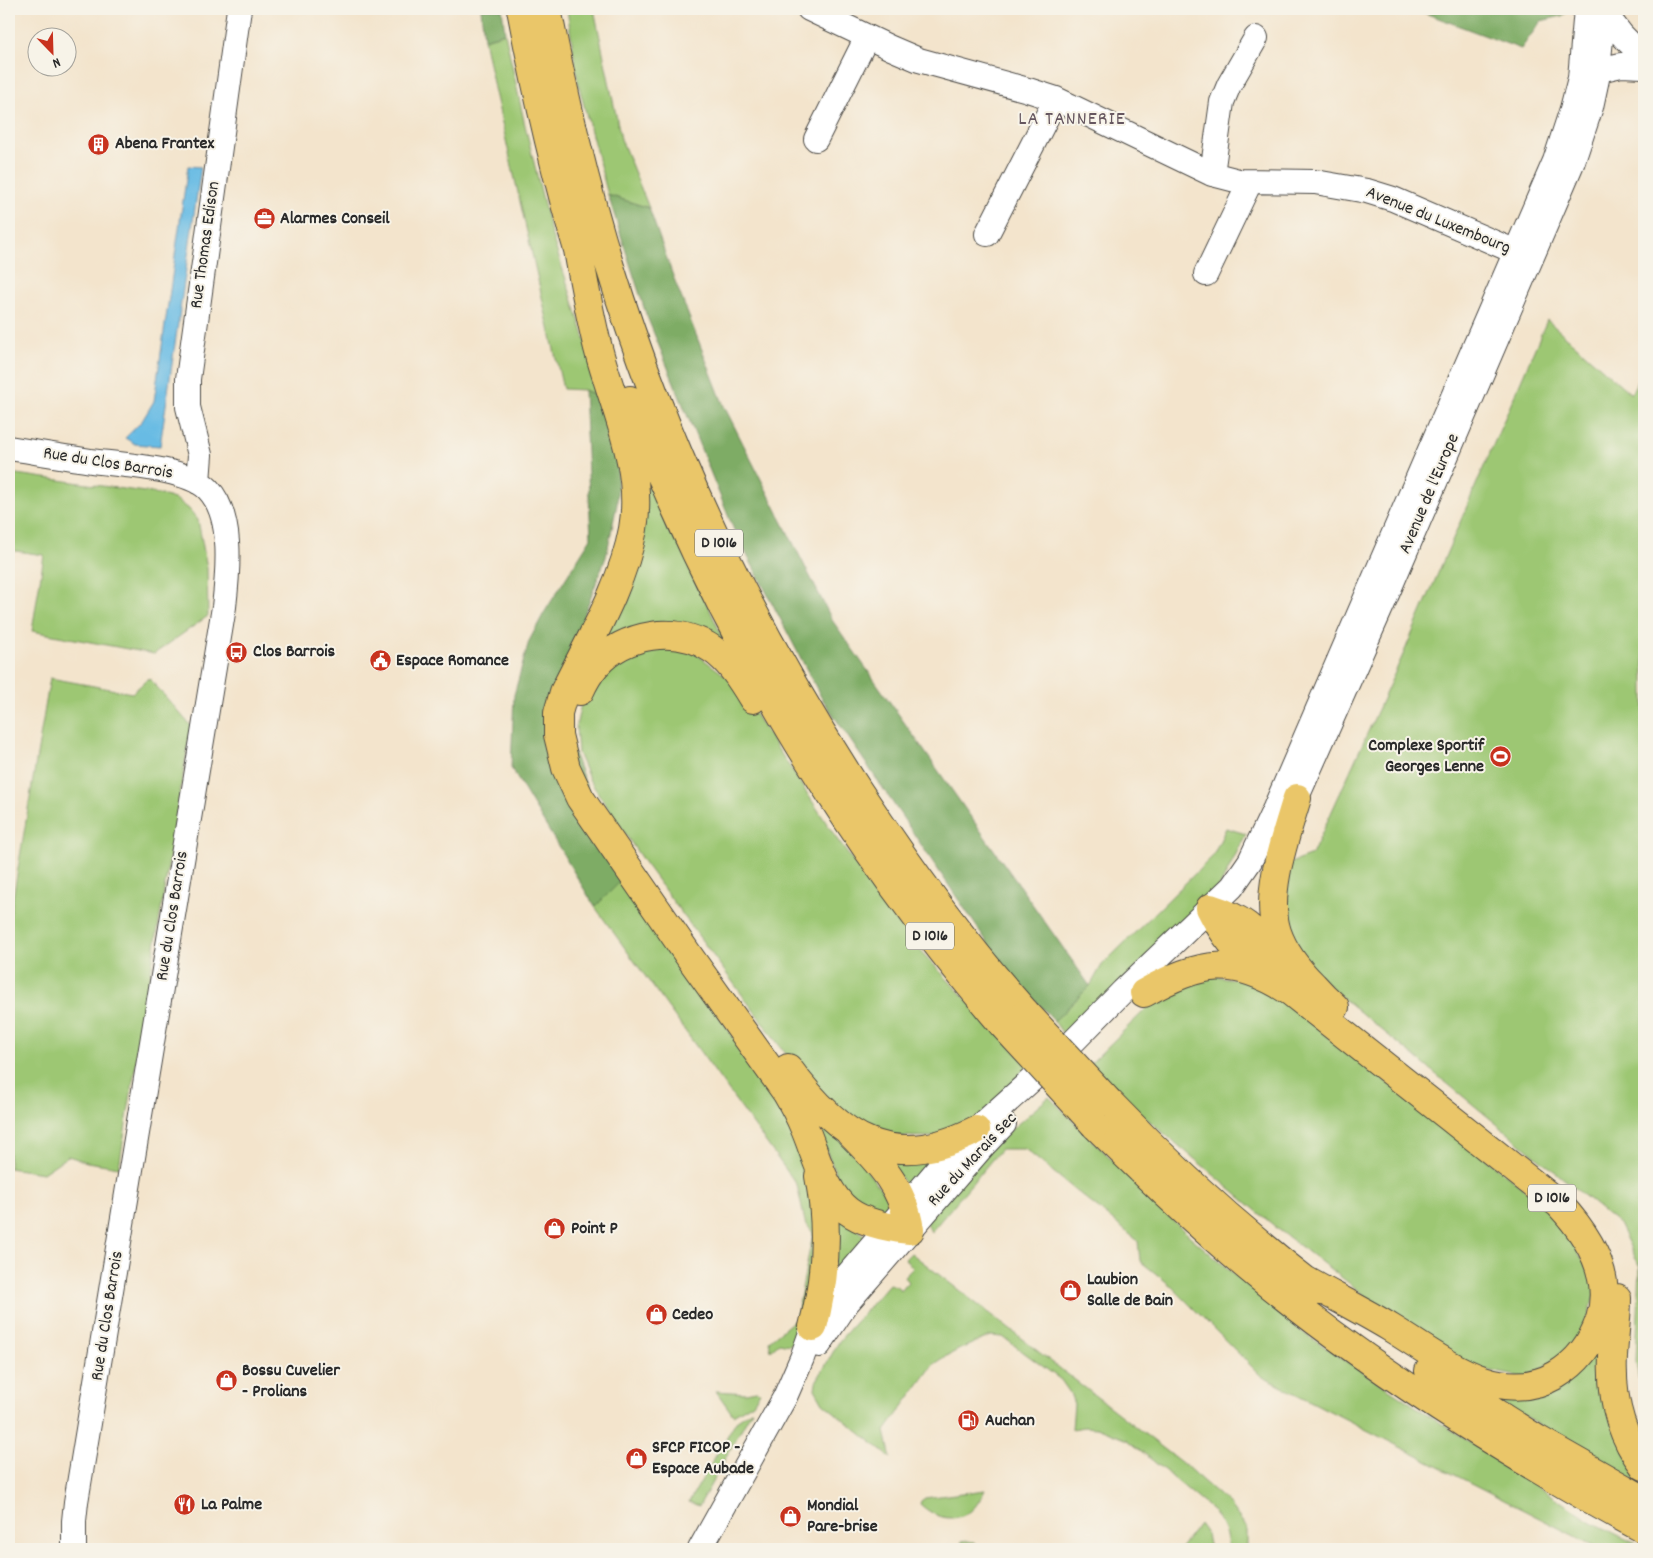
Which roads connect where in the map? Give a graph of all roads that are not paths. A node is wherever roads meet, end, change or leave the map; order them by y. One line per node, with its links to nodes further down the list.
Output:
1 (239, 9): 21 (street, Rue Thomas Edison)
2 (521, 9): 17 (highway, D 1016)
3 (546, 9): 29 (highway, D 1016)
4 (809, 9): 7 (street, Avenue du Luxembourg)
5 (1586, 9): 18 (street, Avenue de l'Europe)
6 (1604, 9): 9 (street); 11 (street, Avenue de l'Europe)
7 (867, 37): 12 (street, Avenue du Luxembourg); 13 (street)
8 (1256, 38): 14 (street)
9 (1644, 55)
10 (1644, 66): 11 (street)
11 (1599, 70): 18 (street, Avenue de l'Europe)
12 (1056, 99): 14 (street, Avenue du Luxembourg); 16 (street)
13 (816, 139)
14 (1212, 174): 15 (street, Avenue du Luxembourg)
15 (1250, 182): 18 (street, Avenue du Luxembourg); 19 (street)
16 (986, 234)
17 (576, 244): 23 (highway, D 1016); 32 (highway, D 1016)
18 (1524, 255): 22 (street, Avenue de l'Europe); 24 (street, Avenue de l'Europe)
19 (1206, 274)
20 (9, 448): 21 (street, Rue du Clos Barrois)
21 (198, 482): 40 (street, Rue du Clos Barrois)
22 (1297, 798): 24 (street, Avenue de l'Europe); 28 (highway, D 1016)
23 (863, 844): 29 (highway, D 1016); 31 (highway, D 1016)
24 (1218, 915): 25 (street, Avenue de l'Europe); 26 (highway, D 1016); 28 (highway, D 1016)
25 (1181, 947): 27 (street, Rue du Marais Sec); 30 (street, Rue du Marais Sec)
26 (1267, 977): 27 (highway, D 1016); 34 (highway, D 1016)
27 (1144, 993): 33 (street, Rue du Marais Sec)
28 (1331, 1004): 37 (highway, D 1016)
29 (1014, 1019): 34 (highway, D 1016, bridge); 39 (highway, D 1016, bridge)
30 (976, 1130): 31 (highway, D 1016); 33 (street, Rue du Marais Sec)
31 (850, 1133): 33 (highway, D 1016)
32 (816, 1158): 33 (highway, D 1016); 35 (highway, D 1016)
33 (902, 1222): 35 (street, Rue du Marais Sec); 36 (street, Rue du Marais Sec)
34 (1305, 1280): 38 (highway, D 1016)
35 (813, 1327): 36 (street, Rue du Marais Sec)
36 (785, 1397): 41 (street, Rue du Marais Sec)
37 (1644, 1466)
38 (1644, 1500)
39 (1644, 1529)
40 (74, 1549)
41 (700, 1549)

